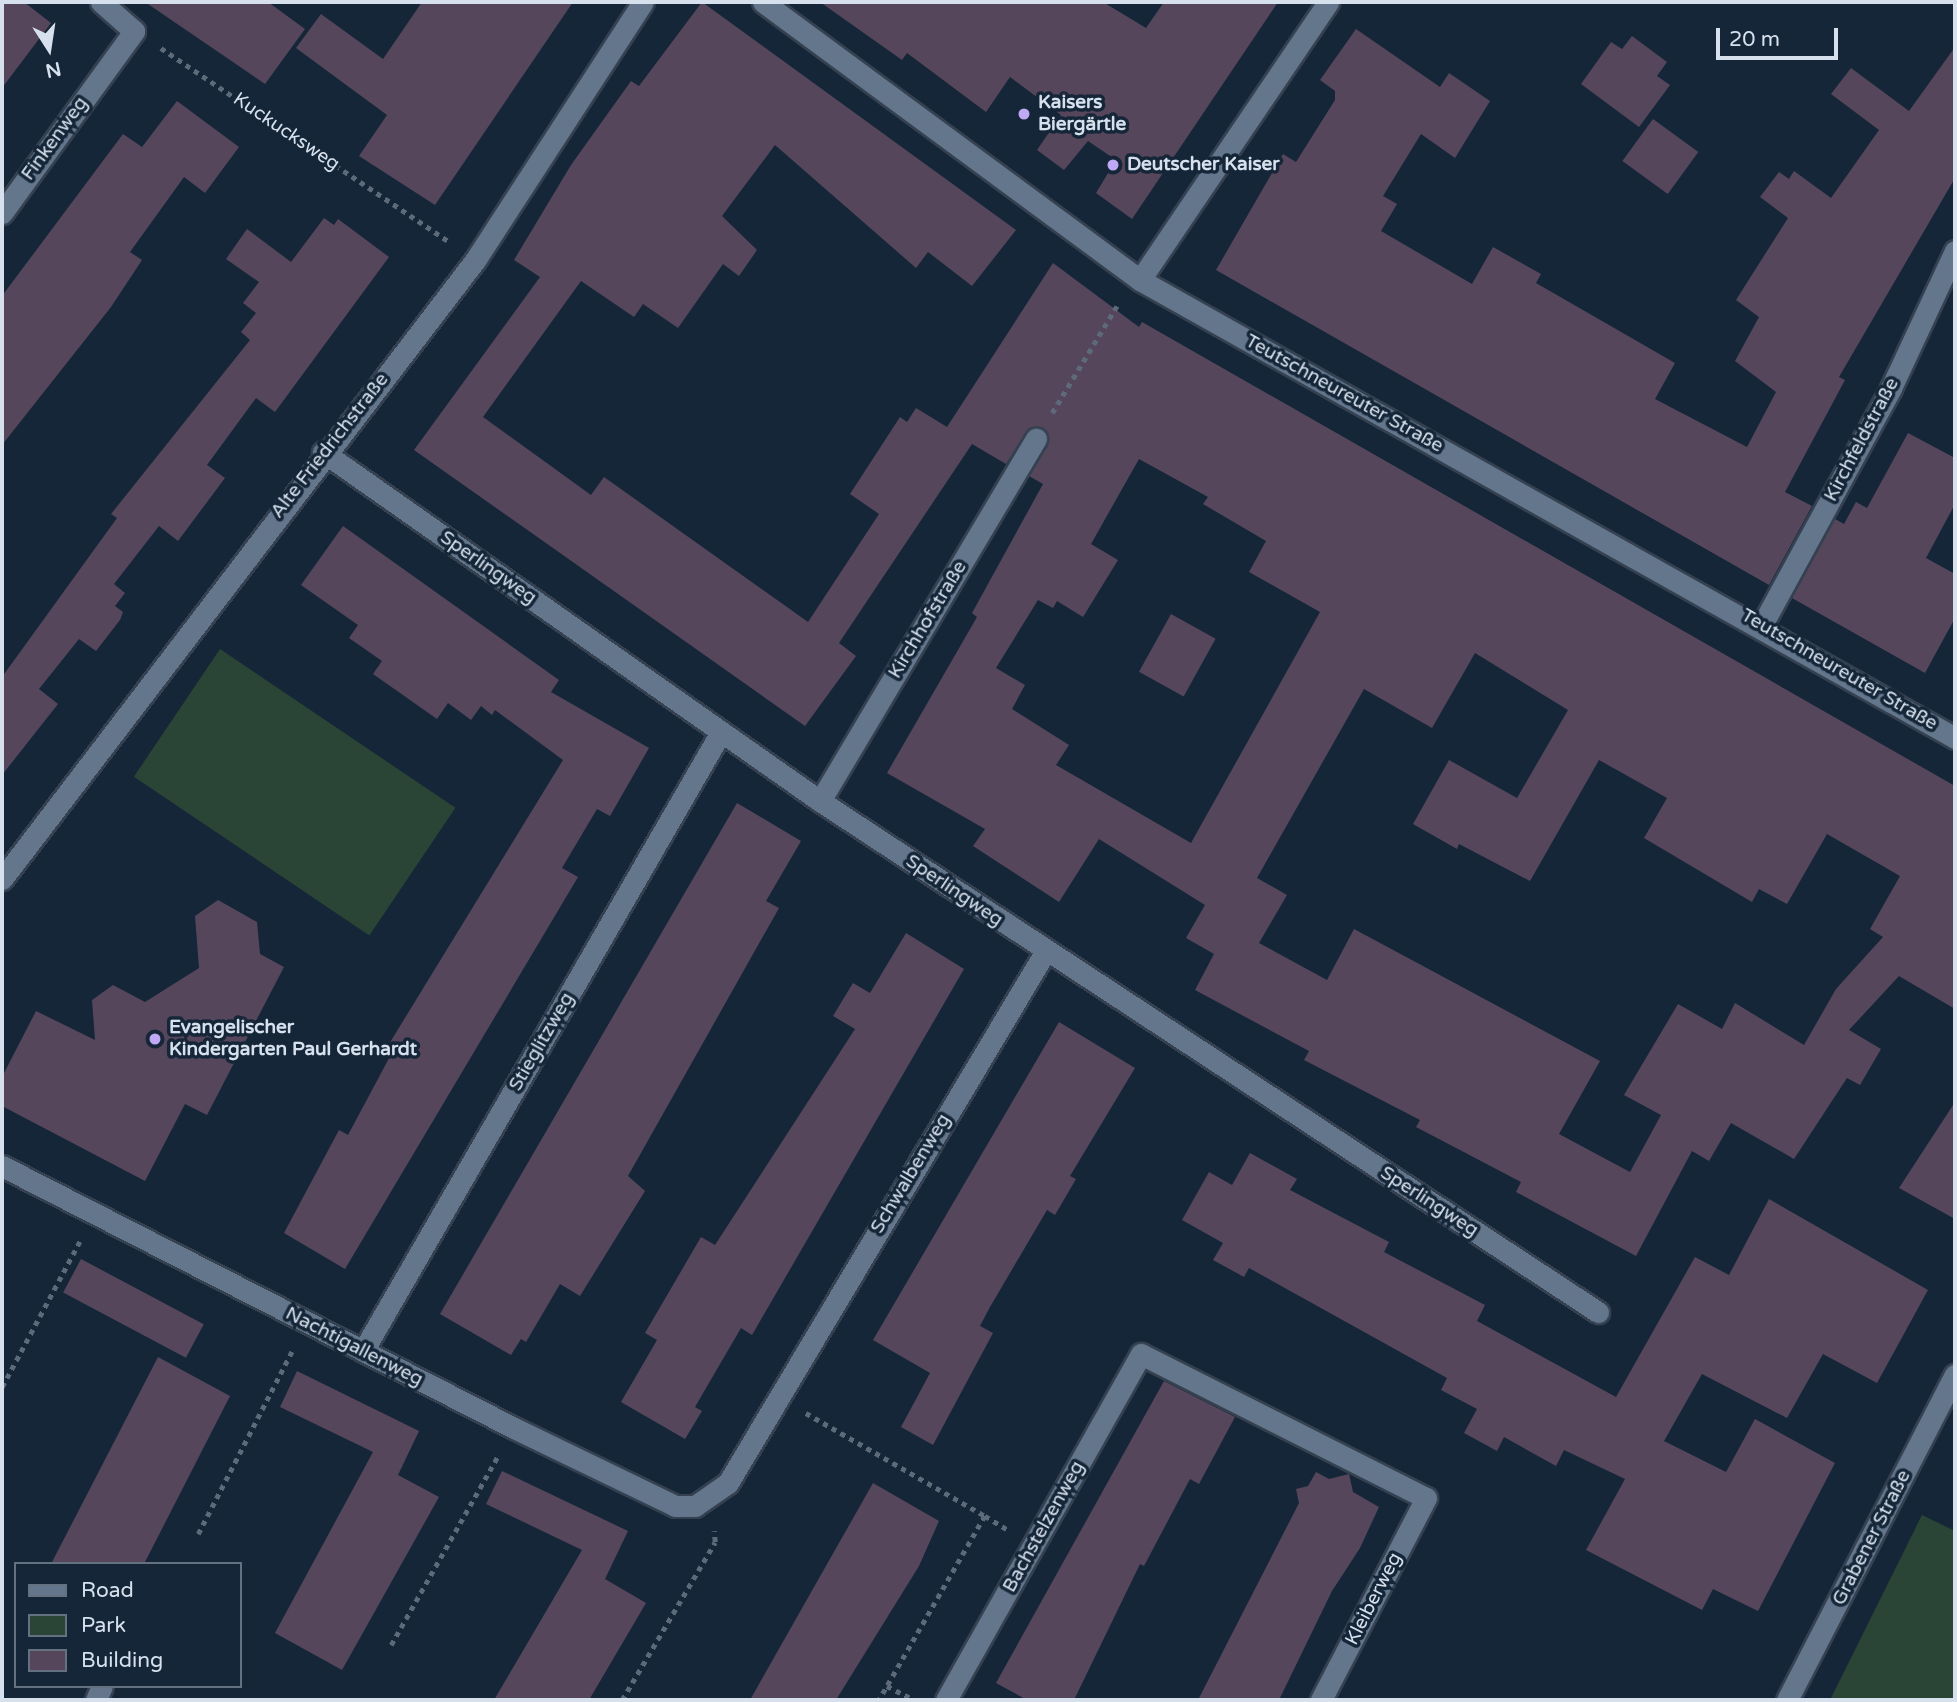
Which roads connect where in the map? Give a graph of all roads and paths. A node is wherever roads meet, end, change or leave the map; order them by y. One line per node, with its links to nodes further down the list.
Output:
1 (101, 2): 5 (street)
2 (643, 2): 8 (street, Alte Friedrichstraße)
3 (763, 2): 9 (street, Teutschneureuter Straße)
4 (1328, 2): 9 (street)
5 (134, 30): 6 (street, Finkenweg); 8 (path, Kuckucksweg)
6 (2, 213)
7 (1955, 251): 12 (street, Kirchfeldstraße)
8 (476, 259): 11 (street, Alte Friedrichstraße)
9 (1140, 280): 10 (path); 12 (street, Teutschneureuter Straße)
10 (1036, 439): 15 (street, Kirchhofstraße)
11 (323, 452): 13 (street, Sperlingweg); 16 (street, Alte Friedrichstraße)
12 (1762, 625): 14 (street, Teutschneureuter Straße)
13 (721, 732): 15 (street, Sperlingweg); 22 (street, Stieglitzweg)
14 (1955, 738)
15 (820, 801): 17 (street, Sperlingweg)
16 (2, 879)
17 (1045, 952): 20 (street, Sperlingweg); 25 (street, Schwalbenweg)
18 (2, 1166): 19 (street, Nachtigallenweg)
19 (94, 1215): 21 (street, Nachtigallenweg); 24 (path)
20 (1598, 1311)
21 (306, 1322): 22 (street, Nachtigallenweg); 30 (path)
22 (363, 1351): 27 (street, Nachtigallenweg)
23 (1955, 1375): 26 (street, Grabener Straße)
24 (2, 1387)
25 (778, 1397): 29 (street, Schwalbenweg); 32 (path)
26 (1950, 1398): 38 (street, Grabener Straße)
27 (514, 1428): 29 (street, Nachtigallenweg); 31 (path)
28 (1426, 1498): 36 (street, Bachstelzenweg); 37 (street, Kleiberweg)
29 (712, 1500): 33 (path)
30 (198, 1534)
31 (391, 1645)
32 (887, 1686): 34 (path); 35 (path)
33 (621, 1700)
34 (879, 1700)
35 (914, 1700)
36 (946, 1700)
37 (1321, 1700)
38 (1787, 1700)

